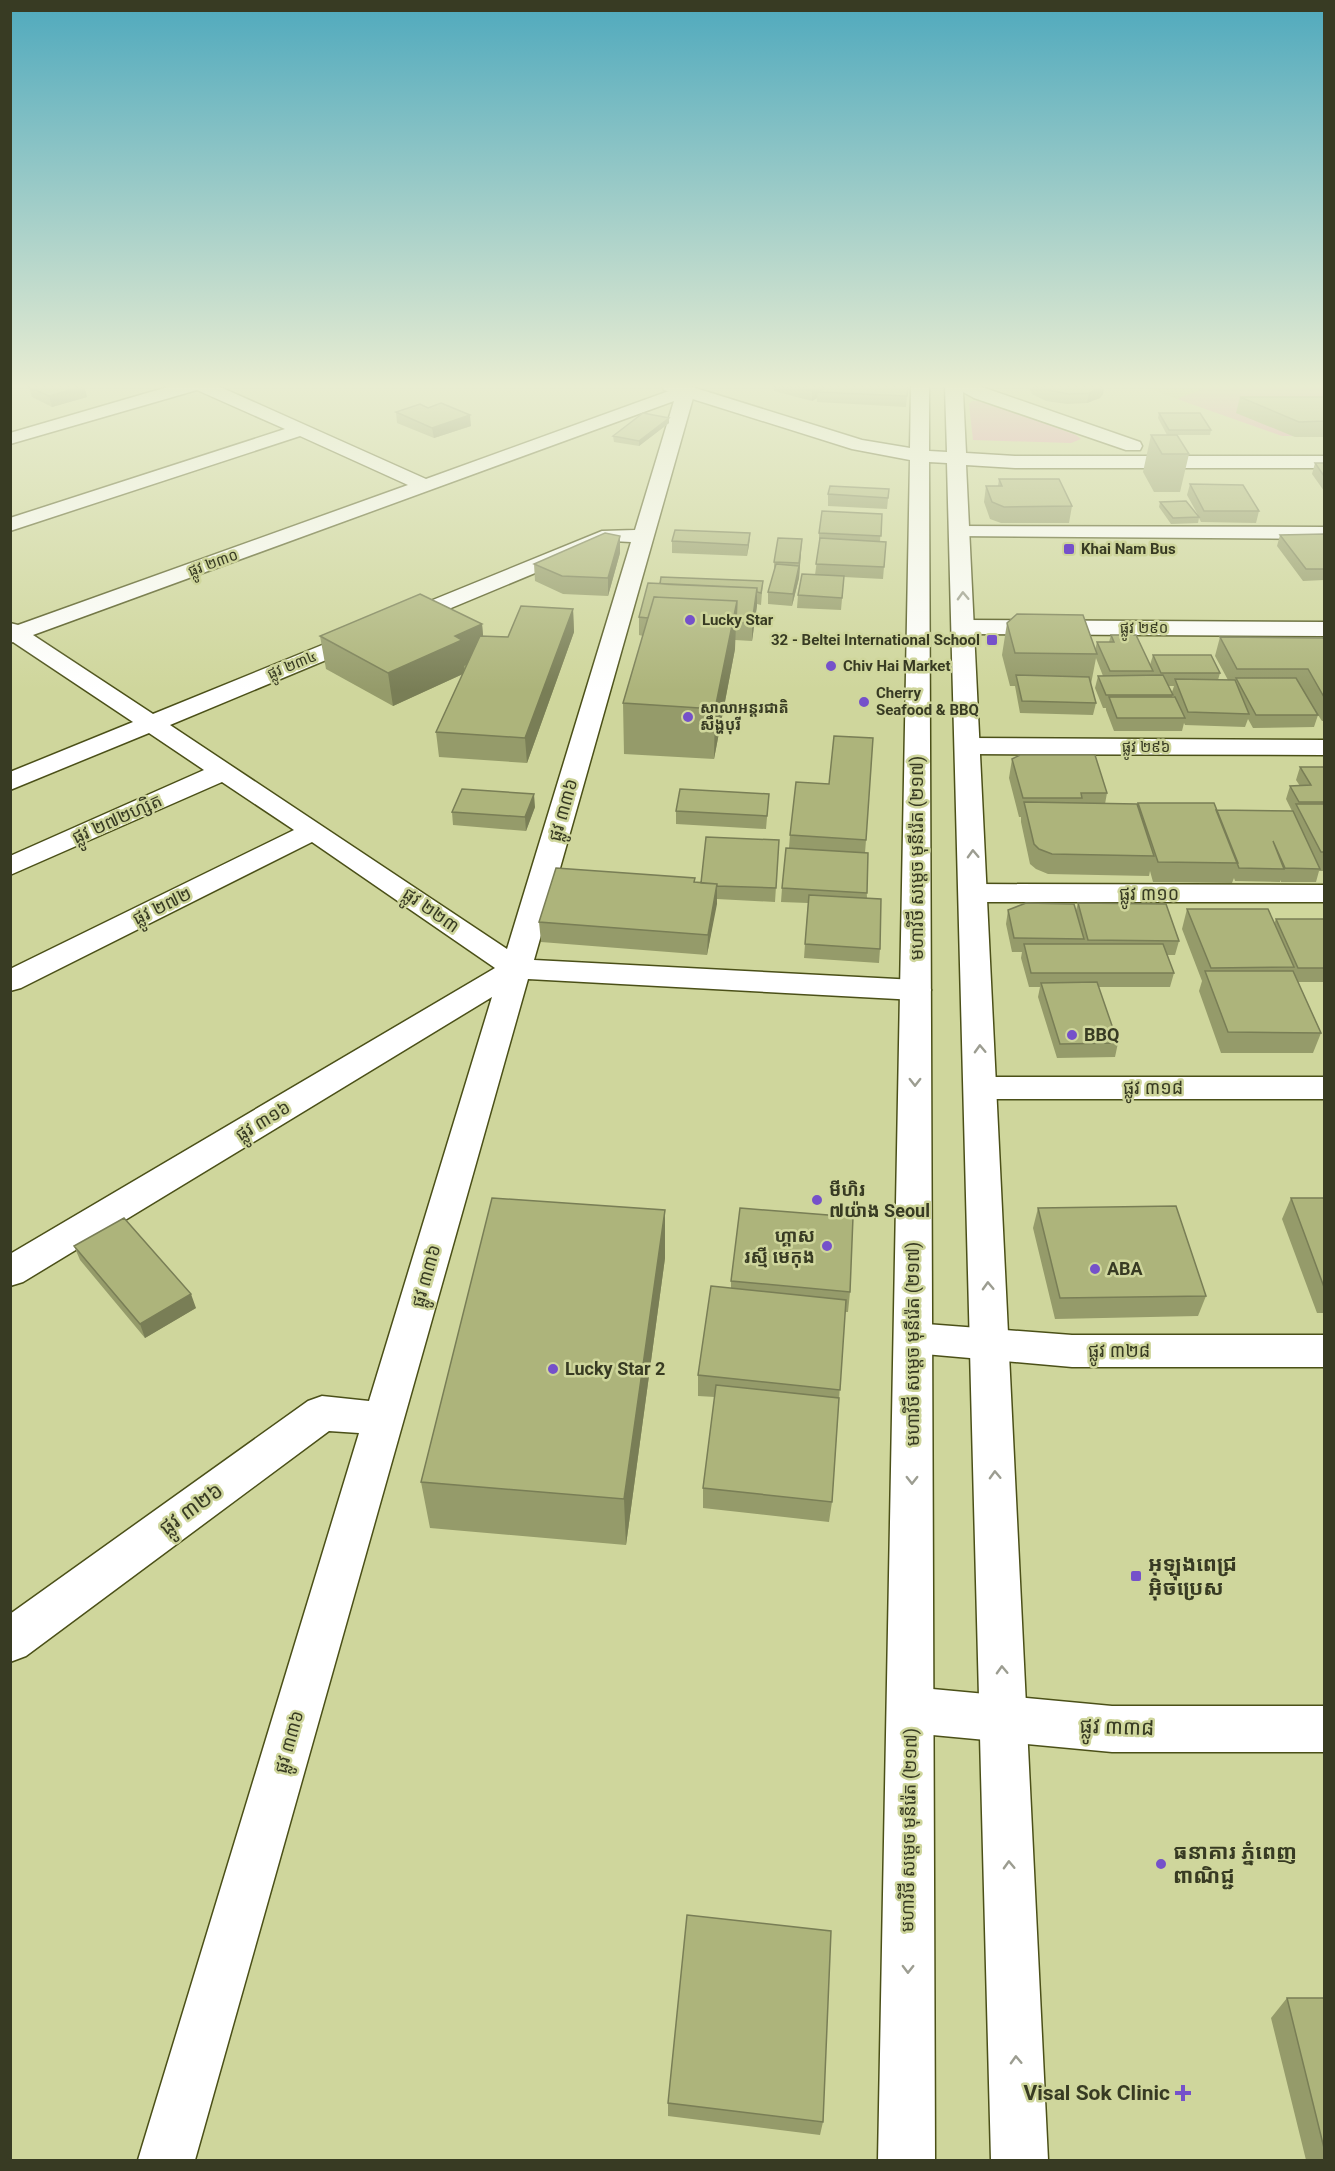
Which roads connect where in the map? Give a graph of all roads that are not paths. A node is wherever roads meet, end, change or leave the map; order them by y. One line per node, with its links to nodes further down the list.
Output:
1 (125, 487): 6 (street)
2 (422, 487): 12 (street, ផ្លូវ ២៣០)
3 (655, 487): 9 (street, ផ្លូវ ៣៣៦)
4 (921, 487): 24 (street, មហាវិថី សម្តេច មុនីរ៉េត (២១៧))
5 (959, 487): 7 (street)
6 (10, 525)
7 (960, 532): 8 (street); 10 (street, one-way to 7)
8 (1324, 533)
9 (644, 537): 13 (street, ផ្លូវ ២៣៤); 22 (street, ផ្លូវ ៣៣៦)
10 (964, 627): 11 (street, ផ្លូវ ២៩០); 14 (street)
11 (1324, 629)
12 (12, 633): 13 (street, ផ្លូវ ២២៣)
13 (151, 723): 16 (street, ផ្លូវ ២២៣); 17 (street, ផ្លូវ ២៣៤)
14 (968, 746): 15 (street, ផ្លូវ ២៩៦); 20 (street, one-way to 14)
15 (1324, 748)
16 (224, 771): 18 (street, ផ្លូវ ២២៣); 19 (street, ផ្លូវ ២៧២ហ្សិត)
17 (10, 782)
18 (314, 831): 22 (street, ផ្លូវ ២២៣); 23 (street, ផ្លូវ ២៧២)
19 (10, 867)
20 (974, 893): 21 (street, ផ្លូវ ៣១០); 25 (street, one-way to 20)
21 (1324, 894)
22 (516, 969): 24 (street); 27 (street, ផ្លូវ ៣១៦); 31 (street, ផ្លូវ ៣៣៦)
23 (10, 981)
24 (916, 990): 28 (street, មហាវិថី សម្តេច មុនីរ៉េត (២១៧), one-way to 28)
25 (981, 1088): 26 (street, ផ្លូវ ៣១៨); 29 (street, one-way to 25)
26 (1324, 1088)
27 (10, 1272)
28 (913, 1338): 29 (street, ផ្លូវ ៣២៨); 33 (street, មហាវិថី សម្តេច មុនីរ៉េត (២១៧), one-way to 33)
29 (990, 1344): 30 (street, ផ្លូវ ៣២៨); 34 (street, one-way to 29)
30 (1324, 1351)
31 (384, 1419): 32 (street, ផ្លូវ ៣២៦); 36 (street, ផ្លូវ ៣៣៦)
32 (10, 1641)
33 (911, 1710): 34 (street, ផ្លូវ ៣៣៨); 37 (street, មហាវិថី សម្តេច មុនីរ៉េត (២១៧), one-way to 37)
34 (1004, 1719): 35 (street, ផ្លូវ ៣៣៨); 38 (street, one-way to 34)
35 (1324, 1729)
36 (166, 2160)
37 (906, 2160)
38 (1020, 2160)

